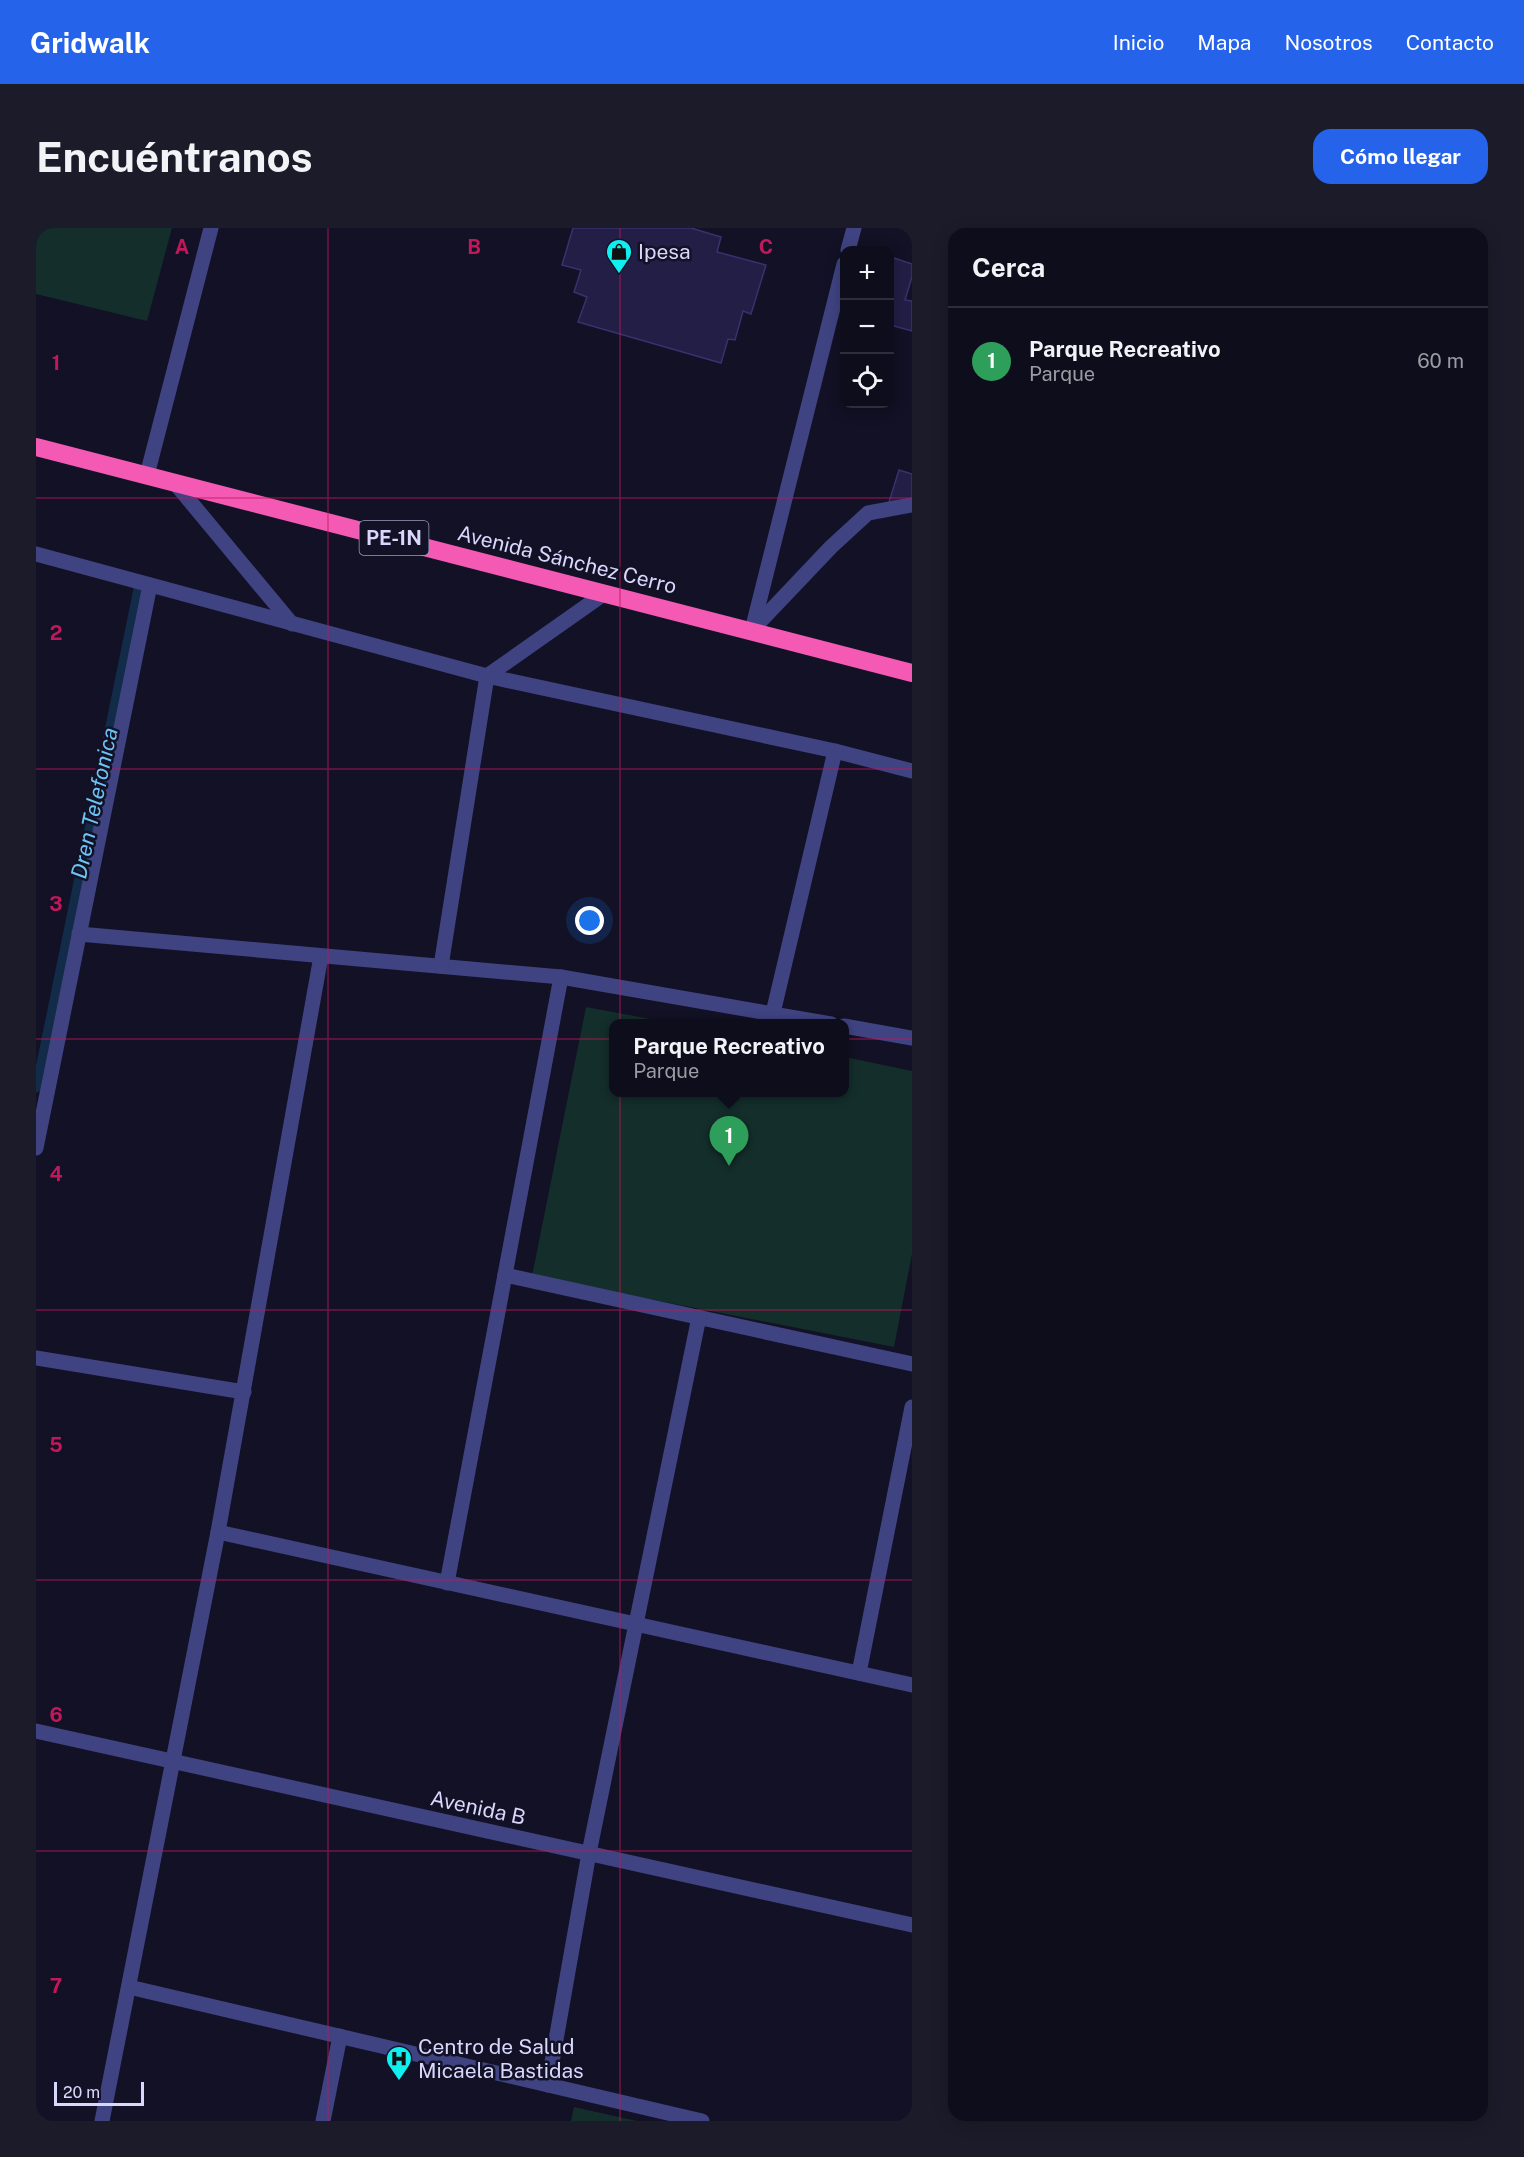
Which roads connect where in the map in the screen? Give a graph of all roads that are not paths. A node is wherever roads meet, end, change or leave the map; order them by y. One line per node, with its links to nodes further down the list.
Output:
1 (211, 228): 6 (street)
2 (854, 228): 3 (street)
3 (849, 246)
4 (840, 280): 13 (street)
5 (36, 447): 6 (highway, Avenida Sánchez Cerro / PE-1N)
6 (147, 475): 7 (highway, Avenida Sánchez Cerro / PE-1N)
7 (174, 482): 11 (highway, Avenida Sánchez Cerro / PE-1N); 12 (street)
8 (912, 505): 13 (street)
9 (36, 554): 10 (street)
10 (150, 585): 12 (street); 18 (street)
11 (605, 593): 13 (highway, Avenida Sánchez Cerro / PE-1N); 15 (street)
12 (292, 624): 15 (street)
13 (752, 630): 14 (highway, Avenida Sánchez Cerro / PE-1N)
14 (912, 673)
15 (487, 676): 16 (street); 20 (street)
16 (835, 751): 17 (street); 22 (street)
17 (912, 771)
18 (79, 934): 19 (street); 26 (street)
19 (321, 956): 20 (street); 32 (street)
20 (441, 966): 21 (street)
21 (561, 977): 22 (street); 28 (street)
22 (773, 1013): 23 (street)
23 (808, 1019)
24 (849, 1027): 25 (street)
25 (912, 1038)
26 (39, 1113): 27 (street)
27 (36, 1148)
28 (505, 1275): 29 (street); 35 (street)
29 (699, 1317): 31 (street); 36 (street)
30 (36, 1358): 32 (street)
31 (912, 1364)
32 (243, 1392): 34 (street)
33 (912, 1407): 37 (street)
34 (218, 1532): 35 (street); 40 (street)
35 (447, 1583): 36 (street)
36 (635, 1624): 37 (street); 41 (street)
37 (859, 1673): 38 (street)
38 (912, 1685)
39 (36, 1731): 40 (street, Avenida B)
40 (172, 1762): 41 (street, Avenida B); 43 (street)
41 (589, 1853): 42 (street, Avenida B); 45 (street)
42 (912, 1924)
43 (129, 1987): 44 (street); 46 (street)
44 (340, 2036): 45 (street); 47 (street)
45 (548, 2085): 48 (street)
46 (102, 2121)
47 (323, 2121)
48 (702, 2121)

